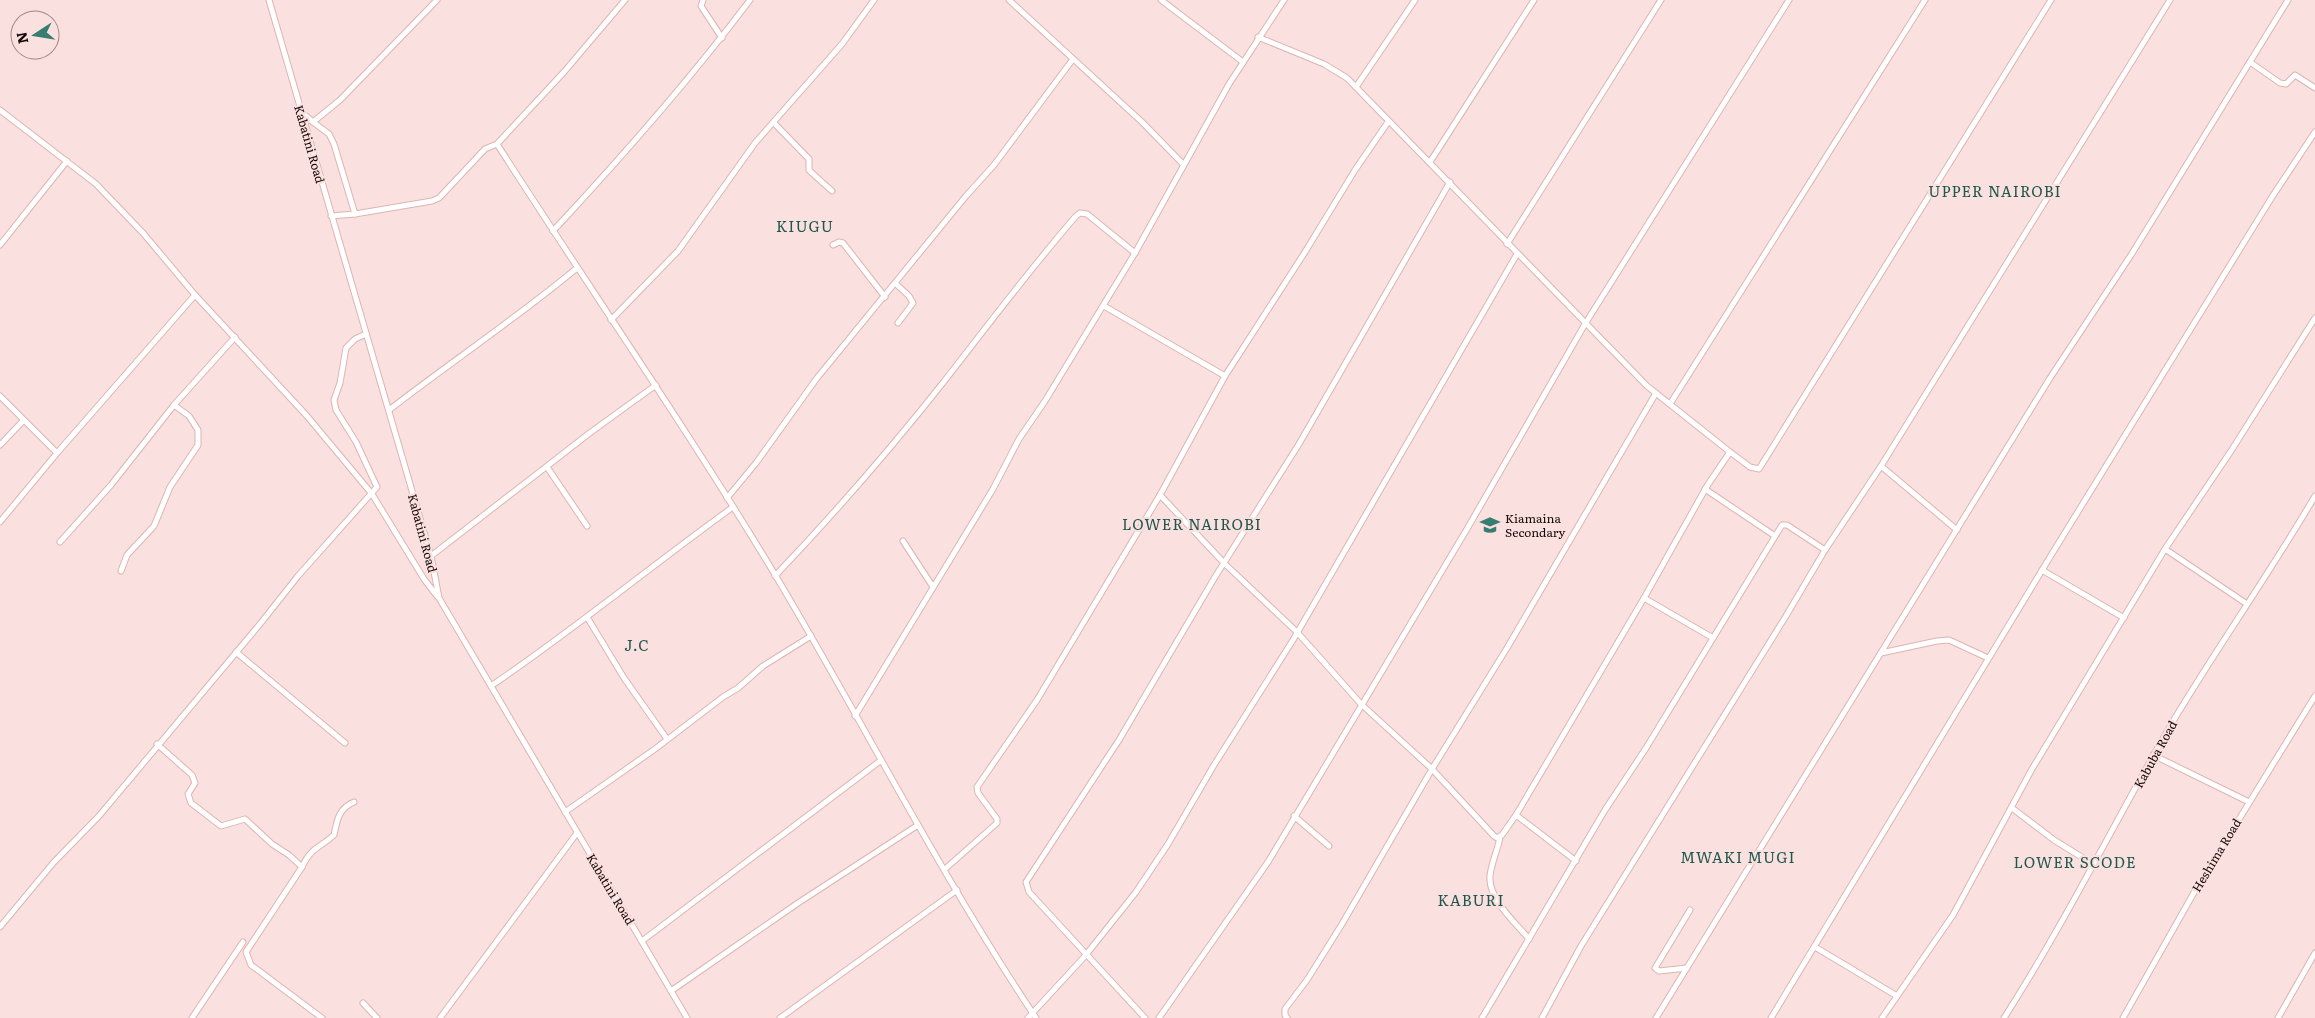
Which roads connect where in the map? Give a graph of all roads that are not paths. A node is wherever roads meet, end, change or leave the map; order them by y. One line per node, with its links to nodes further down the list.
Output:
1 (269, 0): 25 (street, Kabatini Road)
2 (437, 0): 27 (street)
3 (625, 0): 31 (street)
4 (702, 0): 19 (street)
5 (750, 0): 19 (street)
6 (874, 0): 29 (street)
7 (1009, 0): 20 (street)
8 (1160, 0): 21 (street)
9 (1284, 0): 18 (street)
10 (1415, 0): 23 (street)
11 (1534, 0): 33 (street)
12 (1661, 0): 40 (street)
13 (1789, 0): 53 (street)
14 (1925, 0): 60 (street)
15 (2051, 0): 65 (street)
16 (2170, 0): 67 (street)
17 (2288, 0): 22 (street)
18 (1258, 37): 21 (street); 23 (street)
19 (722, 38): 39 (street)
20 (1073, 59): 34 (street); 46 (street)
21 (1243, 62): 34 (street)
22 (2250, 62): 24 (street); 77 (street)
23 (1356, 87): 28 (street)
24 (2315, 88)
25 (299, 109): 27 (street); 38 (street, Kabatini Road)
26 (0, 110): 32 (street)
27 (312, 122): 37 (street)
28 (1388, 122): 33 (street); 56 (street)
29 (774, 123): 36 (street); 51 (street)
30 (2315, 132): 86 (street)
31 (497, 144): 37 (street); 39 (street)
32 (67, 161): 41 (street); 47 (street)
33 (1430, 162): 35 (street)
34 (1183, 164): 43 (street)
35 (1450, 182): 40 (street); 84 (street)
36 (832, 191)
37 (355, 214): 38 (street)
38 (330, 216): 54 (street, Kabatini Road)
39 (553, 231): 45 (street)
40 (1507, 244): 44 (street)
41 (0, 245)
42 (833, 246): 48 (street)
43 (1135, 253): 49 (street); 87 (street)
44 (1517, 254): 53 (street); 94 (street)
45 (576, 268): 51 (street); 62 (street)
46 (895, 283): 48 (street); 52 (street)
47 (195, 295): 55 (street); 66 (street)
48 (885, 297): 73 (street)
49 (1104, 306): 56 (street); 88 (street)
50 (2315, 318): 81 (street)
51 (611, 320): 57 (street)
52 (898, 323)
53 (1584, 324): 58 (street); 102 (street)
54 (366, 334): 62 (street, Kabatini Road); 70 (street)
55 (235, 337): 61 (street); 70 (street)
56 (1225, 376): 71 (street)
57 (656, 385): 68 (street); 73 (street)
58 (1656, 393): 60 (street); 109 (street)
59 (0, 396): 63 (street)
60 (1670, 404): 65 (street)
61 (174, 405): 80 (street); 85 (street)
62 (389, 410): 83 (street, Kabatini Road)
63 (23, 421): 64 (street); 66 (street)
64 (0, 445)
65 (1730, 452): 69 (street)
66 (57, 453): 75 (street)
67 (1881, 466): 77 (street); 82 (street)
68 (547, 468): 76 (street); 83 (street)
69 (1705, 489): 78 (street); 90 (street)
70 (372, 494): 89 (street); 97 (street)
71 (1160, 495): 84 (street); 123 (street)
72 (2315, 496): 91 (street, Kabuba Road)
73 (727, 498): 74 (street)
74 (733, 507): 87 (street); 92 (street)
75 (0, 522)
76 (587, 526)
77 (1956, 530): 98 (street)
78 (1775, 536): 82 (street); 96 (street)
79 (903, 541): 88 (street)
80 (60, 542)
81 (2165, 549): 91 (street); 93 (street)
82 (1825, 550): 149 (street)
83 (431, 556): 89 (street, Kabatini Road)
84 (1225, 564): 94 (street); 132 (street)
85 (121, 570)
86 (2042, 570): 93 (street); 99 (street)
87 (775, 576): 95 (street)
88 (933, 587): 103 (street)
89 (439, 598): 100 (street, Kabatini Road)
90 (1644, 598): 96 (street); 114 (street)
91 (2247, 604): 107 (street, Kabuba Road)
92 (587, 617): 100 (street); 104 (street)
93 (2124, 618): 112 (street)
94 (1297, 632): 102 (street); 132 (street)
95 (811, 636): 103 (street); 104 (street)
96 (1713, 638): 120 (street)
97 (236, 652): 105 (street); 106 (street)
98 (1881, 653): 99 (street); 133 (street)
99 (1988, 658): 130 (street)
100 (490, 686): 113 (street, Kabatini Road)
101 (2315, 696): 111 (street, Heshima Road)
102 (1360, 704): 109 (street); 115 (street)
103 (855, 716): 108 (street)
104 (667, 739): 113 (street)
105 (345, 743)
106 (157, 744): 122 (street); 126 (street)
107 (2153, 756): 111 (street); 121 (street, Kabuba Road)
108 (880, 760): 116 (street); 128 (street)
109 (1432, 769): 118 (street); 147 (street)
110 (354, 802): 122 (street)
111 (2249, 802): 154 (street, Heshima Road)
112 (2012, 808): 121 (street); 135 (street)
113 (565, 812): 117 (street, Kabatini Road)
114 (1516, 815): 118 (street); 120 (street)
115 (1294, 816): 119 (street); 146 (street)
116 (918, 825): 123 (street); 134 (street)
117 (577, 833): 128 (street, Kabatini Road); 141 (street)
118 (1500, 837): 127 (street)
119 (1329, 846)
120 (1576, 861): 127 (street)
121 (2093, 864): 153 (street, Kabuba Road)
122 (302, 867): 139 (street)
123 (945, 869): 124 (street)
124 (957, 890): 137 (street); 143 (street)
125 (1690, 910): 133 (street)
126 (0, 927)
127 (1529, 939): 148 (street)
128 (642, 941): 134 (street, Kabatini Road)
129 (243, 942): 138 (street)
130 (1815, 948): 135 (street); 151 (street)
131 (2315, 953): 155 (street)
132 (1085, 956): 137 (street); 145 (street)
133 (1687, 968): 150 (street)
134 (671, 991): 142 (street, Kabatini Road)
135 (1897, 996): 152 (street)
136 (364, 1003): 140 (street)
137 (1035, 1016): 144 (street)
138 (192, 1018)
139 (322, 1018)
140 (377, 1018)
141 (440, 1018)
142 (687, 1018)
143 (780, 1018)
144 (1028, 1018)
145 (1144, 1018)
146 (1159, 1018)
147 (1287, 1018)
148 (1482, 1018)
149 (1542, 1018)
150 (1656, 1018)
151 (1771, 1018)
152 (1882, 1018)
153 (2004, 1018)
154 (2123, 1018)
155 (2278, 1018)

